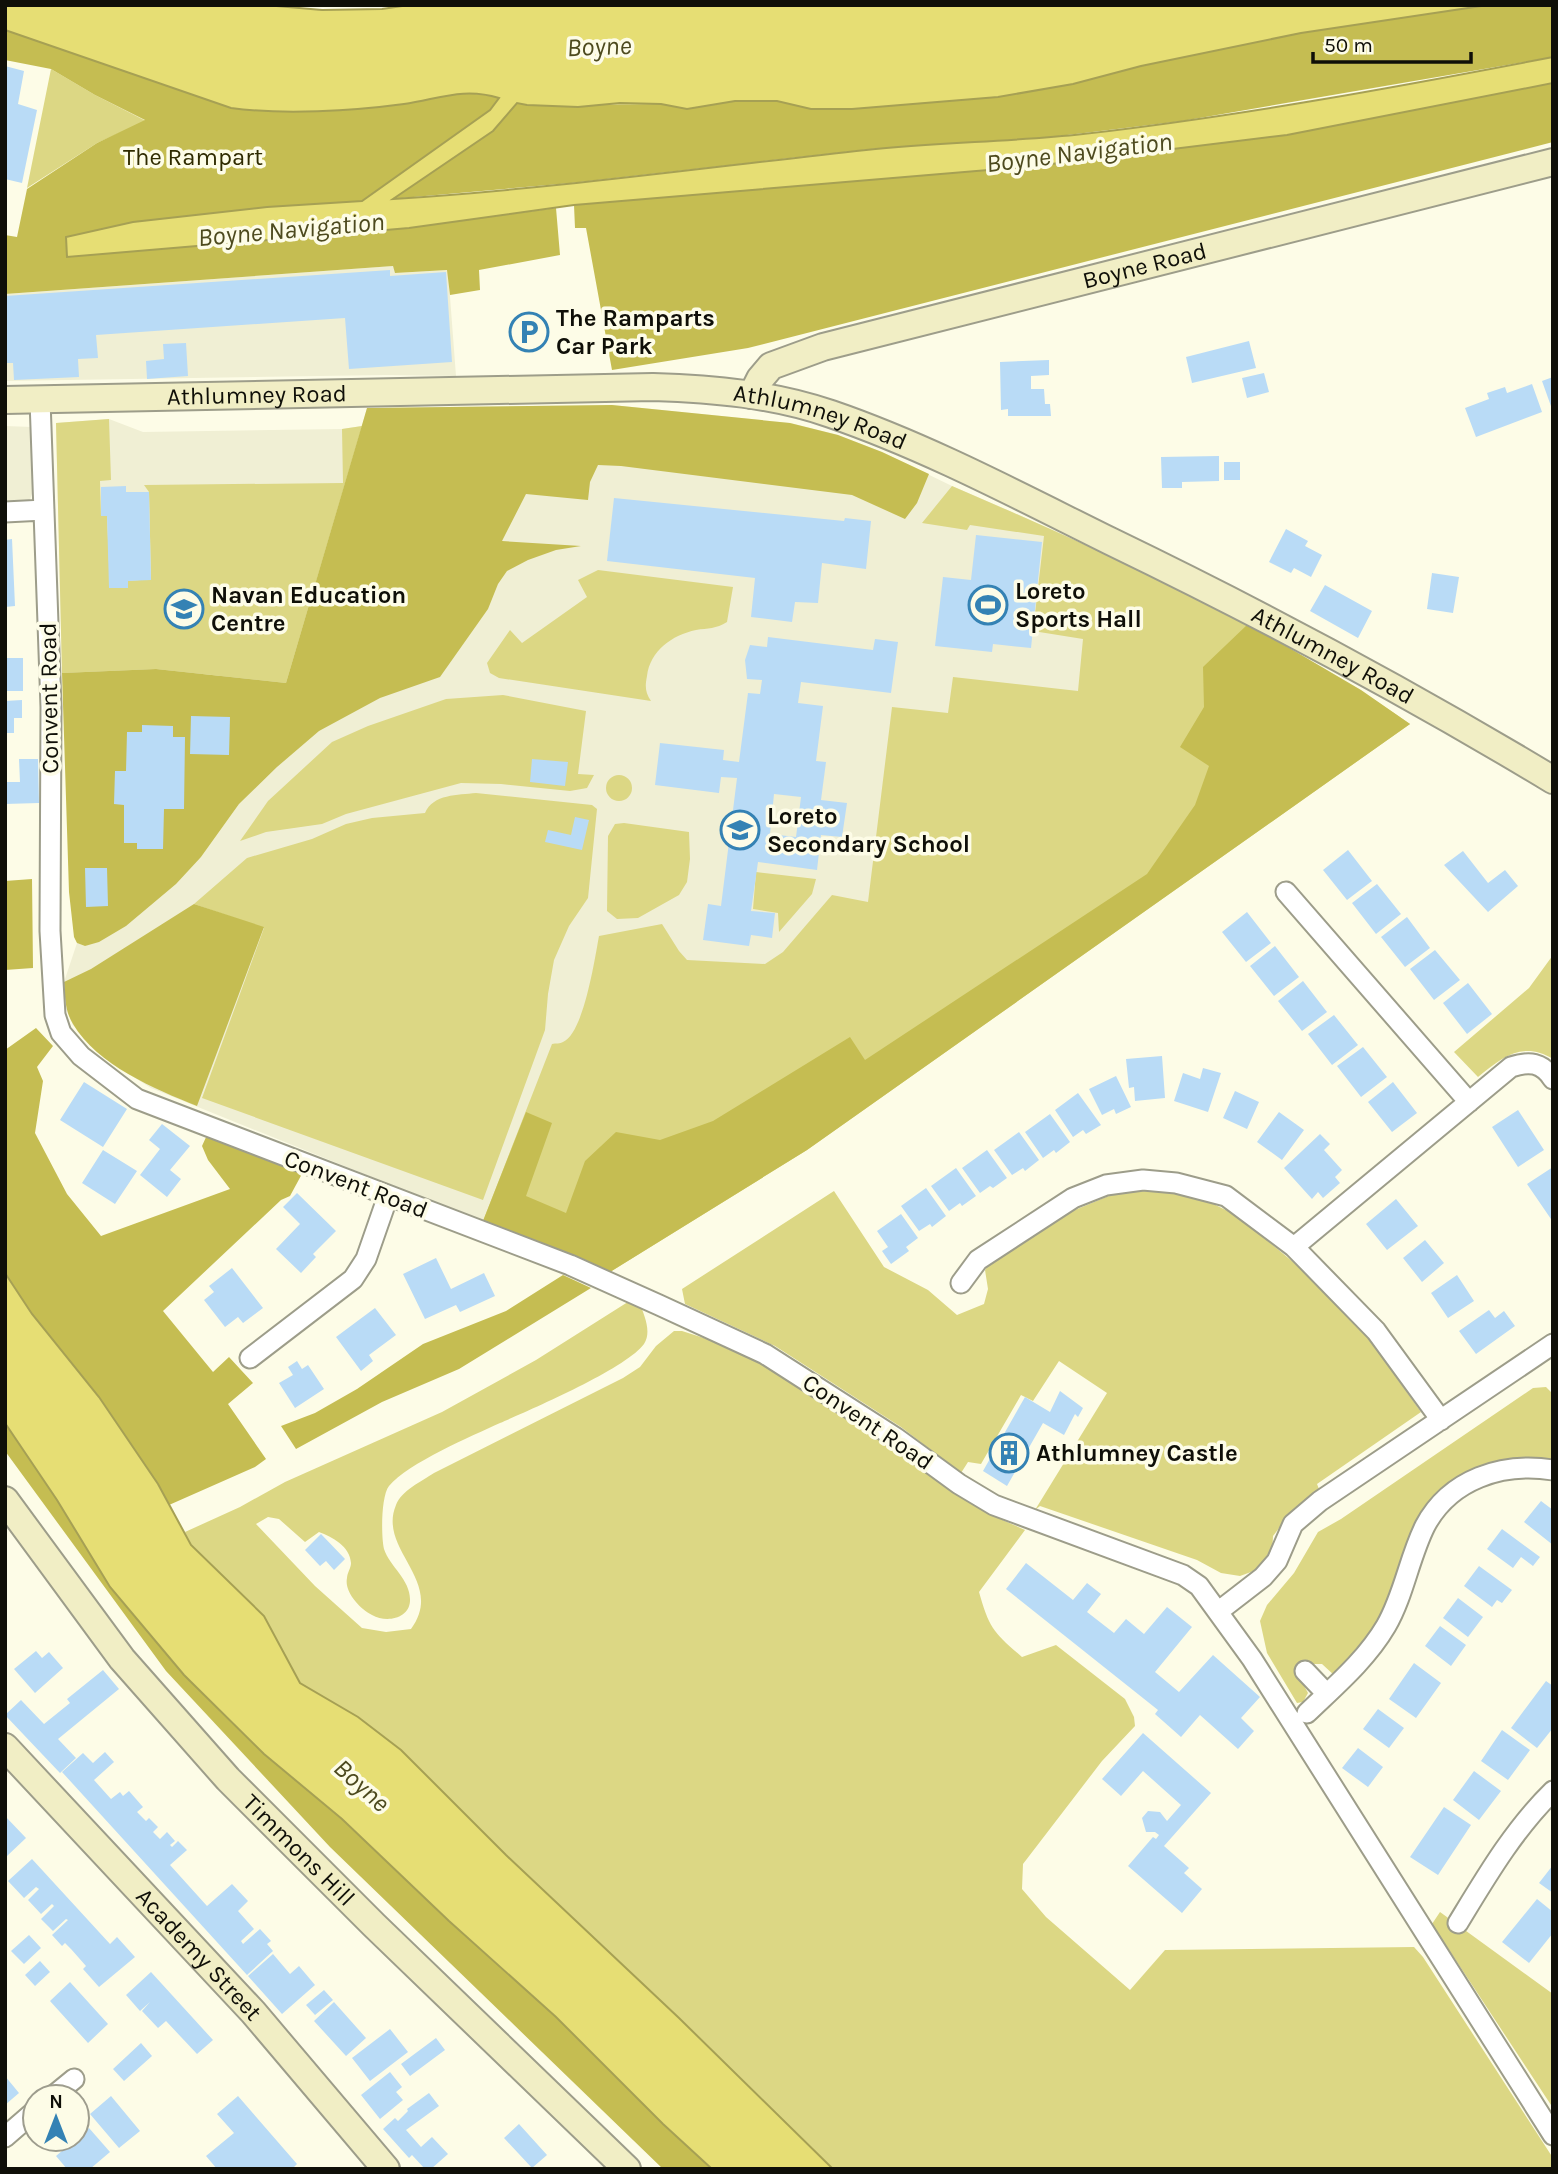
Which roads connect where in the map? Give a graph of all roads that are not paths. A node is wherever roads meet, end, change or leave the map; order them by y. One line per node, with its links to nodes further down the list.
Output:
1 (1553, 162): 2 (main road, Boyne Road)
2 (752, 395): 4 (main road, Athlumney Road); 7 (main road, Athlumney Road)
3 (5, 400): 4 (main road, Athlumney Road)
4 (40, 400): 5 (street, Convent Road)
5 (44, 510): 6 (street); 11 (street, Convent Road)
6 (5, 512)
7 (1553, 780)
8 (1286, 892): 10 (street)
9 (1553, 1079): 10 (street)
10 (1469, 1101): 12 (street)
11 (388, 1196): 15 (street); 19 (street, Convent Road)
12 (1294, 1247): 13 (street); 16 (street)
13 (961, 1283)
14 (1550, 1349): 16 (street)
15 (250, 1358)
16 (1441, 1420): 19 (street)
17 (1553, 1471): 21 (street)
18 (5, 1500): 32 (main road, Timmons Hill)
19 (1219, 1611): 29 (street, Convent Road)
20 (1305, 1671): 21 (street)
21 (1327, 1694): 22 (street)
22 (1307, 1713)
23 (5, 1747): 31 (main road, Academy Street)
24 (1553, 1791): 25 (street)
25 (1458, 1923)
26 (74, 2079): 27 (street)
27 (69, 2083)
28 (21, 2123): 30 (street)
29 (1553, 2135)
30 (5, 2137)
31 (386, 2169)
32 (627, 2169)

